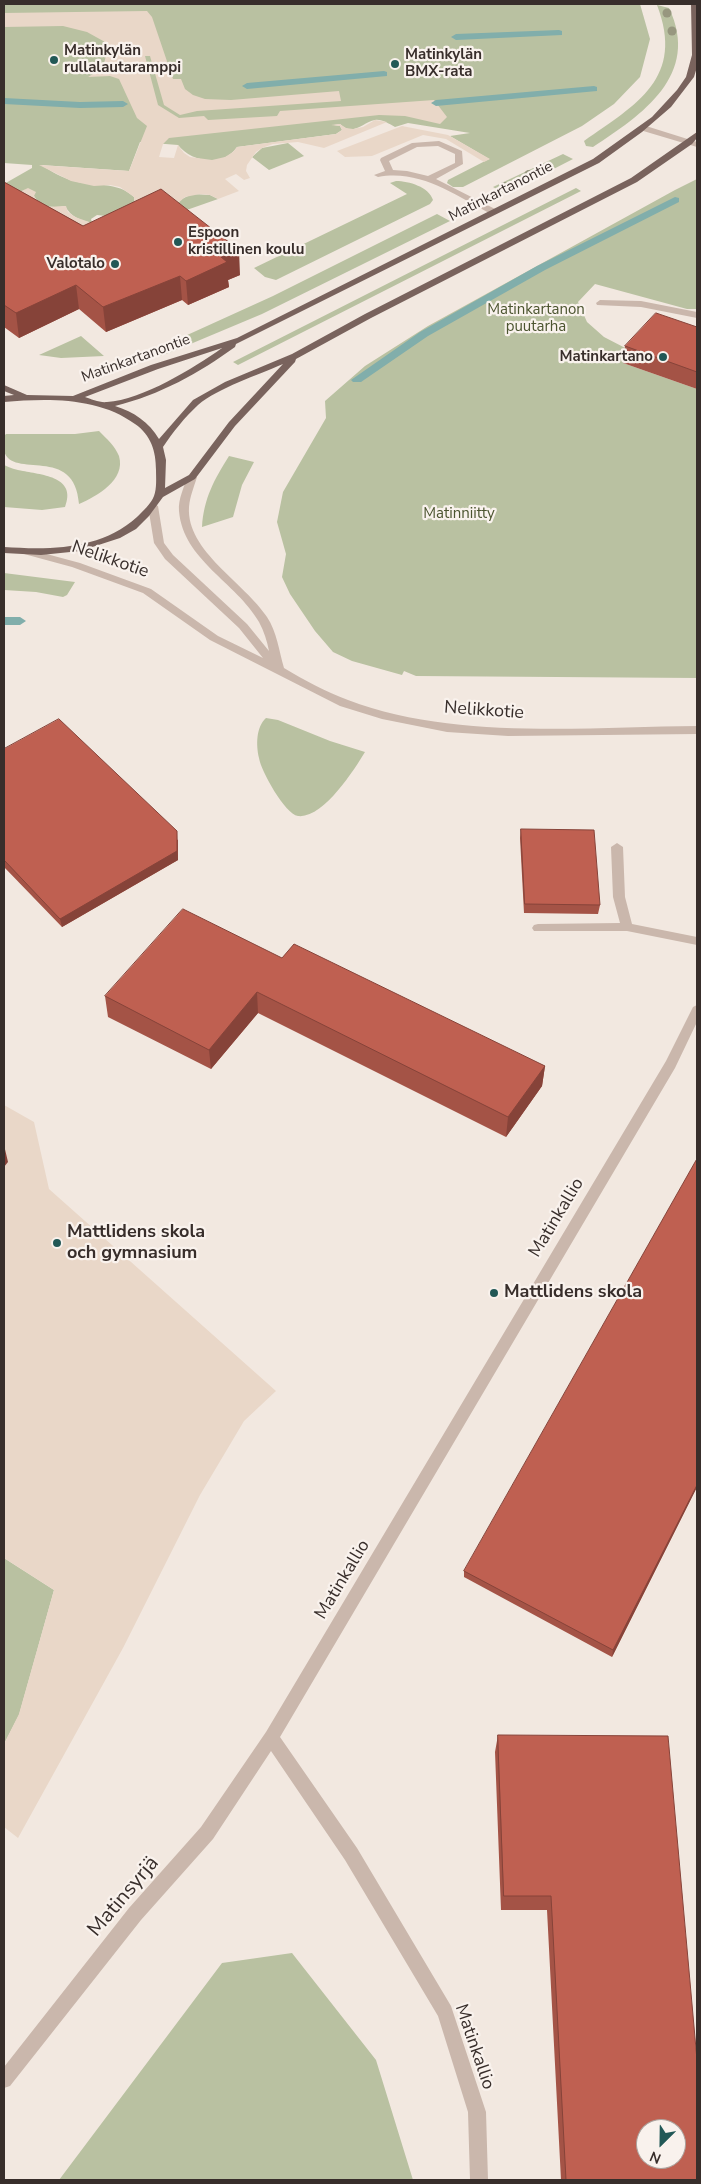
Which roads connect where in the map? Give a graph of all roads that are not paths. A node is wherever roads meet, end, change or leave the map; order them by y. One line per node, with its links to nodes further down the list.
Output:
1 (695, 4): 2 (main road, Matinkartanontie)
2 (643, 128): 4 (street); 8 (main road, Matinkartanontie)
3 (697, 134): 4 (main road)
4 (693, 143): 12 (main road)
5 (389, 171): 6 (street); 7 (street); 7 (street)
6 (378, 175)
7 (429, 179): 8 (street)
8 (494, 212): 11 (main road, Matinkartanontie)
9 (600, 303): 10 (street)
10 (697, 315)
11 (240, 340): 16 (main road, Matinkartanontie); 17 (main road, Matinkartanontie)
12 (295, 356): 18 (main road); 19 (main road)
13 (4, 388): 14 (main road)
14 (25, 397): 15 (main road); 16 (main road)
15 (4, 399)
16 (71, 400): 17 (main road)
17 (107, 405): 18 (main road)
18 (159, 446): 20 (main road)
19 (192, 477): 20 (main road); 24 (street)
20 (159, 495): 21 (main road)
21 (154, 506): 23 (main road); 24 (street, Nelikkotie)
22 (4, 550): 23 (main road)
23 (28, 552): 24 (street, Nelikkotie)
24 (279, 670): 25 (street, Nelikkotie)
25 (697, 730)
26 (617, 847): 27 (street)
27 (627, 927): 28 (street); 29 (street)
28 (538, 928)
29 (697, 942)
30 (697, 1010): 31 (street, Matinkallio)
31 (271, 1738): 32 (street, Matinsyrjä); 33 (street, Matinkallio)
32 (4, 2080)
33 (479, 2180)

